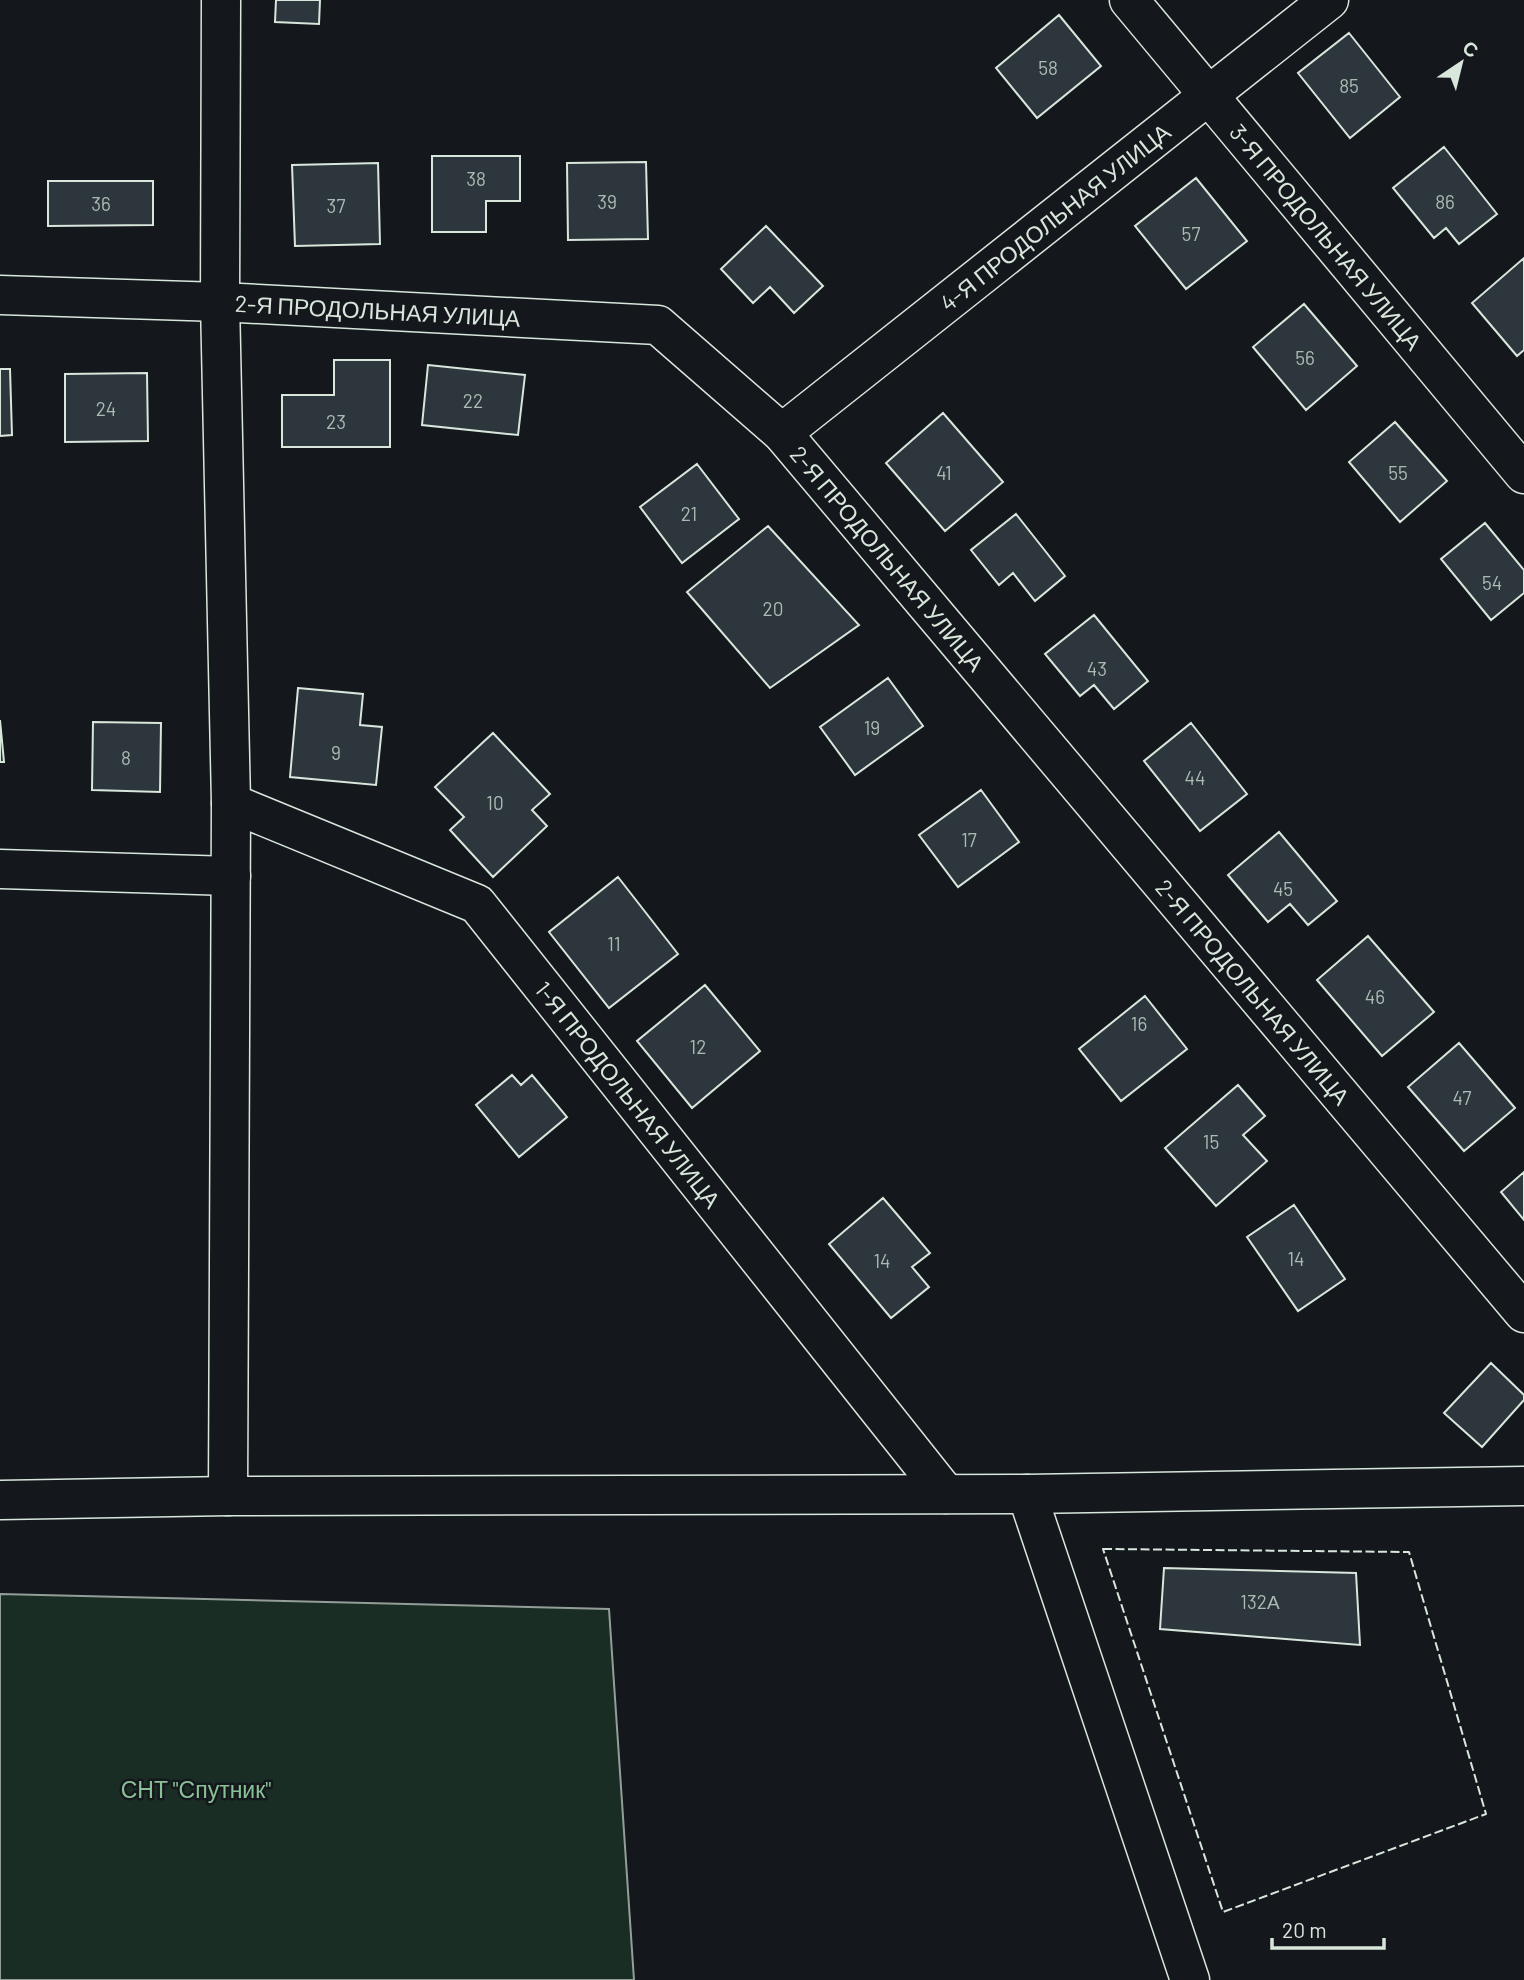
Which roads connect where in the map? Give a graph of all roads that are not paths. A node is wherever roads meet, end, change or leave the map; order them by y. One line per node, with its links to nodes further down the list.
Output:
1 (221, 0): 6 (street)
2 (1129, 0): 4 (street, 3-Я ПРОДОЛЬНАЯ УЛИЦА)
3 (1329, 0): 4 (street, 4-Я ПРОДОЛЬНАЯ УЛИЦА)
4 (1208, 95): 7 (street, 4-Я ПРОДОЛЬНАЯ УЛИЦА); 8 (street, 3-Я ПРОДОЛЬНАЯ УЛИЦА)
5 (0, 295): 6 (street, 2-Я ПРОДОЛЬНАЯ УЛИЦА)
6 (219, 302): 7 (street, 2-Я ПРОДОЛЬНАЯ УЛИЦА); 9 (street)
7 (782, 433): 12 (street, 2-Я ПРОДОЛЬНАЯ УЛИЦА)
8 (1524, 474)
9 (231, 803): 11 (street); 14 (street, 1-Я ПРОДОЛЬНАЯ УЛИЦА)
10 (0, 869): 11 (street)
11 (231, 876): 16 (street)
12 (1524, 1313)
13 (1524, 1486): 15 (street)
14 (946, 1494): 15 (street); 16 (street)
15 (1027, 1494): 18 (street)
16 (228, 1496): 17 (street)
17 (0, 1500)
18 (1190, 1980)

